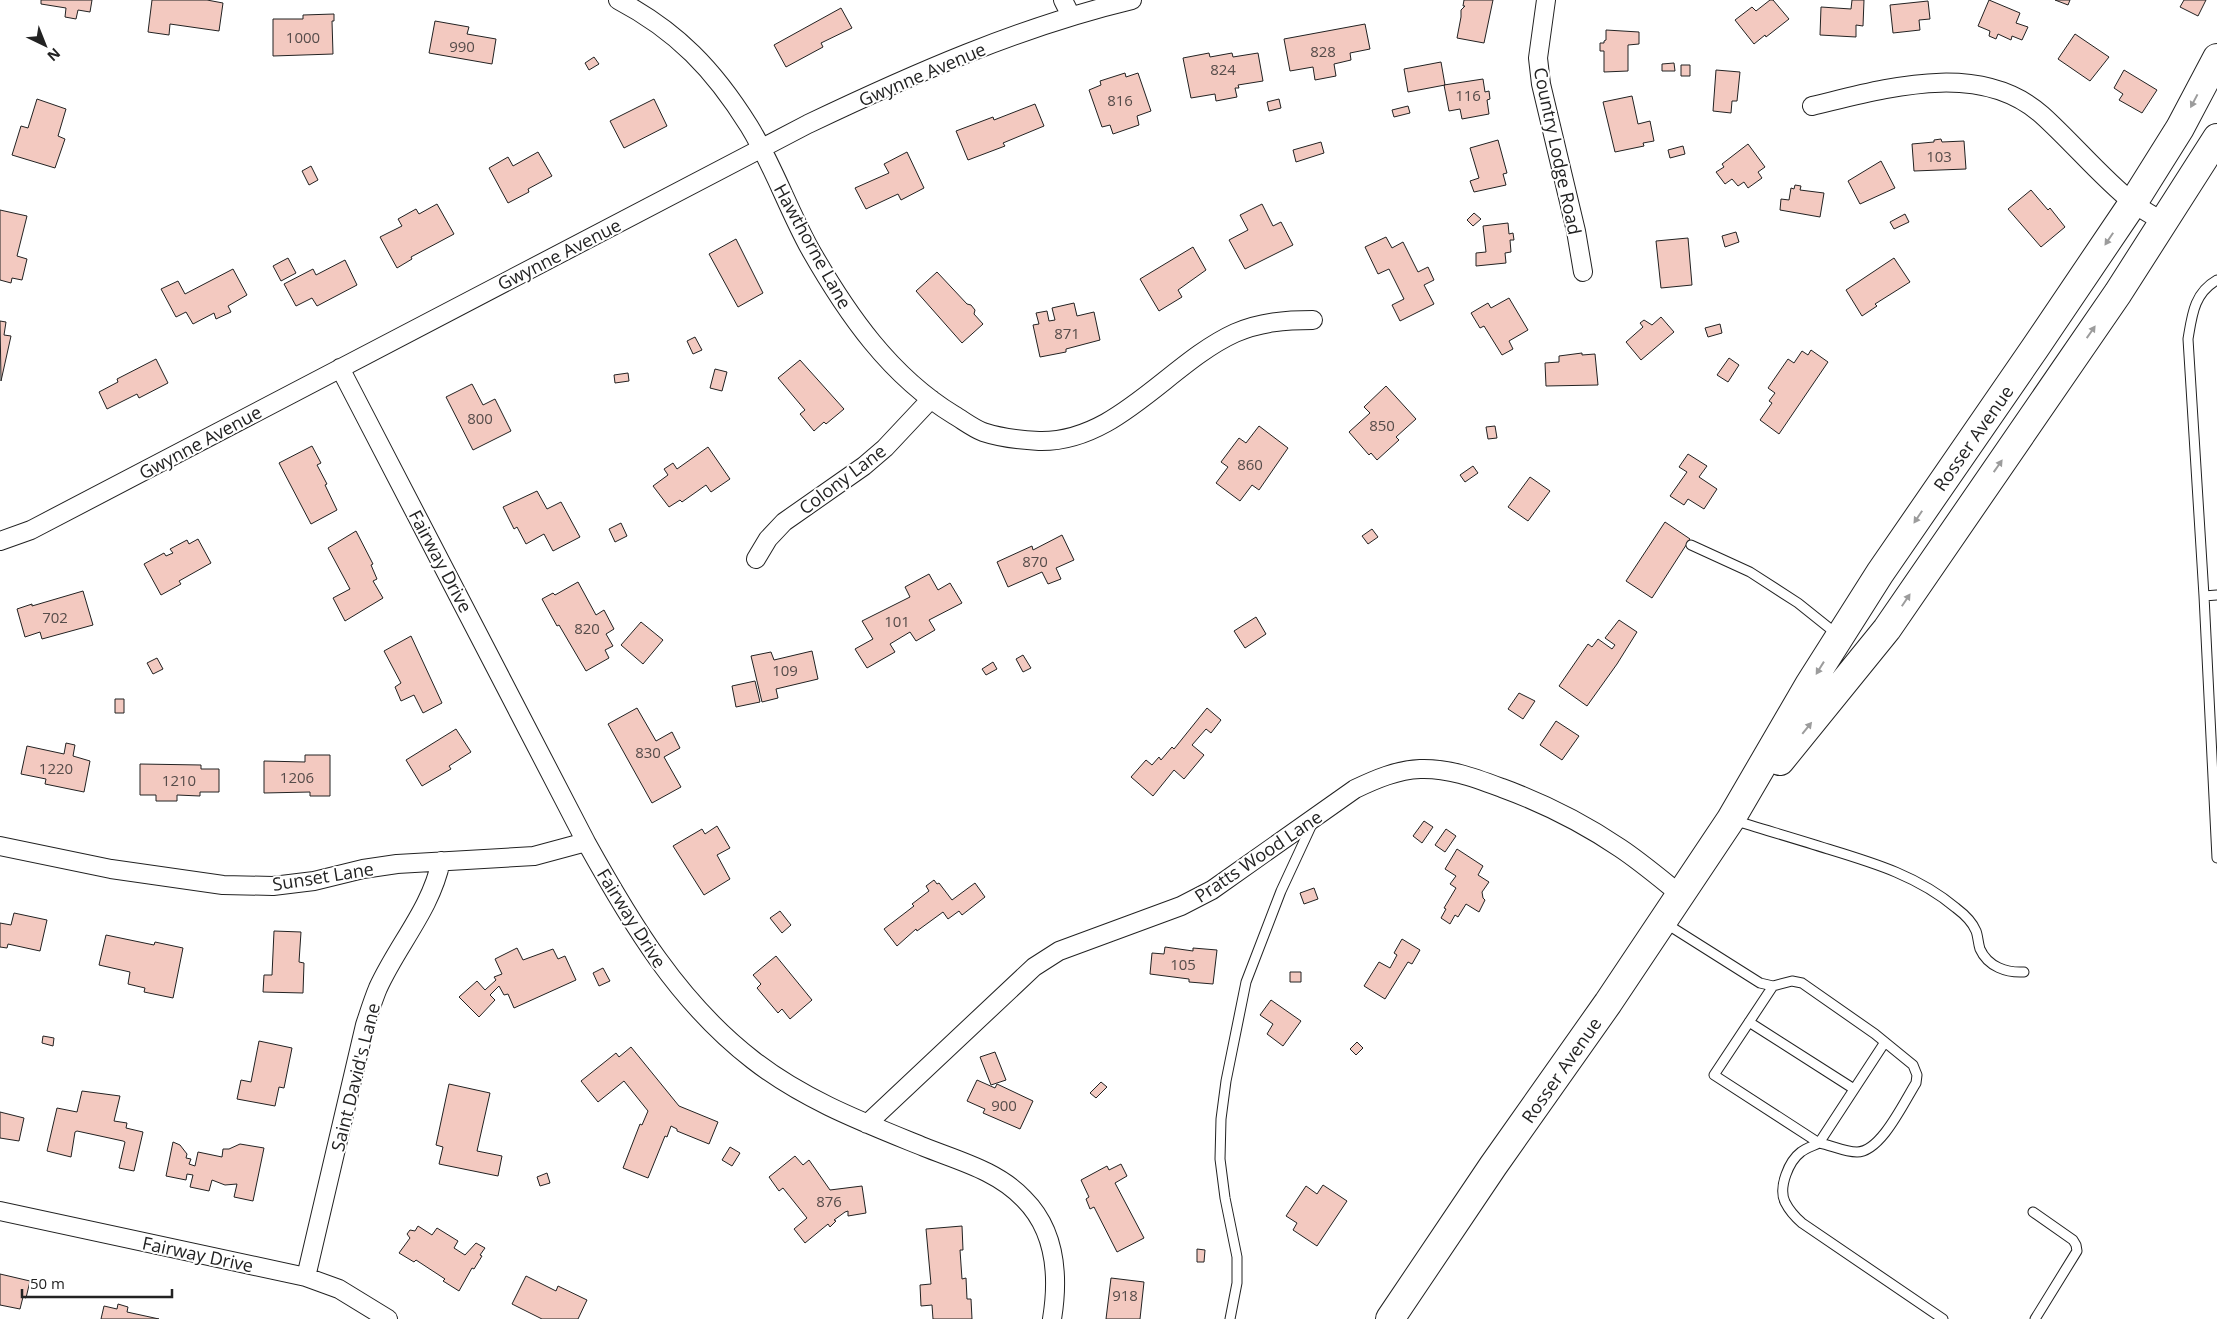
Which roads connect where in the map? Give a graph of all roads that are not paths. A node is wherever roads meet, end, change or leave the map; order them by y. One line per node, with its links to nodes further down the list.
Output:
1 (618, 0): 9 (street, Hawthorne Lane)
2 (1063, 0): 5 (street)
3 (1132, 0): 5 (street, Gwynne Avenue)
4 (1546, 0): 12 (street, Country Lodge Road)
5 (1071, 16): 9 (street, Gwynne Avenue)
6 (2217, 58): 10 (main road, Rosser Avenue, one-way to 10)
7 (1812, 106): 10 (street)
8 (2217, 138): 11 (main road, Rosser Avenue)
9 (762, 148): 15 (street, Gwynne Avenue); 16 (street, Hawthorne Lane)
10 (2133, 203): 11 (street); 22 (main road, Rosser Avenue, one-way to 22)
11 (2164, 222): 24 (main road, Rosser Avenue, one-way to 11)
12 (1583, 272)
13 (2217, 280): 21 (lane)
14 (1313, 320): 16 (street, Hawthorne Lane)
15 (340, 368): 17 (street, Gwynne Avenue); 25 (street, Fairway Drive)
16 (931, 399): 19 (street, Colony Lane)
17 (0, 541)
18 (1691, 545): 22 (lane)
19 (756, 559)
20 (2217, 595): 21 (lane)
21 (2204, 596): 27 (lane)
22 (1840, 636): 24 (main road, Rosser Avenue, one-way to 24)
23 (1316, 818): 29 (street, Pratts Wood Lane); 36 (street, Pratts Wood Lane); 43 (lane)
24 (1730, 819): 29 (main road, Rosser Avenue); 31 (lane)
25 (586, 842): 28 (street, Sunset Lane); 36 (street, Fairway Drive)
26 (0, 846): 28 (street, Sunset Lane)
27 (2217, 858)
28 (441, 860): 40 (street, Saint David's Lane)
29 (1681, 895): 30 (main road, Rosser Avenue)
30 (1663, 922): 32 (lane); 44 (main road, Rosser Avenue)
31 (2024, 972)
32 (1773, 986): 33 (lane); 34 (lane)
33 (1749, 1022): 35 (lane); 37 (lane)
34 (1885, 1042): 35 (lane); 37 (lane)
35 (1854, 1090): 37 (lane)
36 (867, 1124): 42 (street, Fairway Drive)
37 (1819, 1143): 45 (lane)
38 (0, 1211): 40 (street, Fairway Drive)
39 (2033, 1212): 46 (lane)
40 (306, 1277): 41 (street, Fairway Drive)
41 (388, 1319)
42 (1052, 1319)
43 (1230, 1319)
44 (1390, 1319)
45 (1943, 1319)
46 (2035, 1319)

